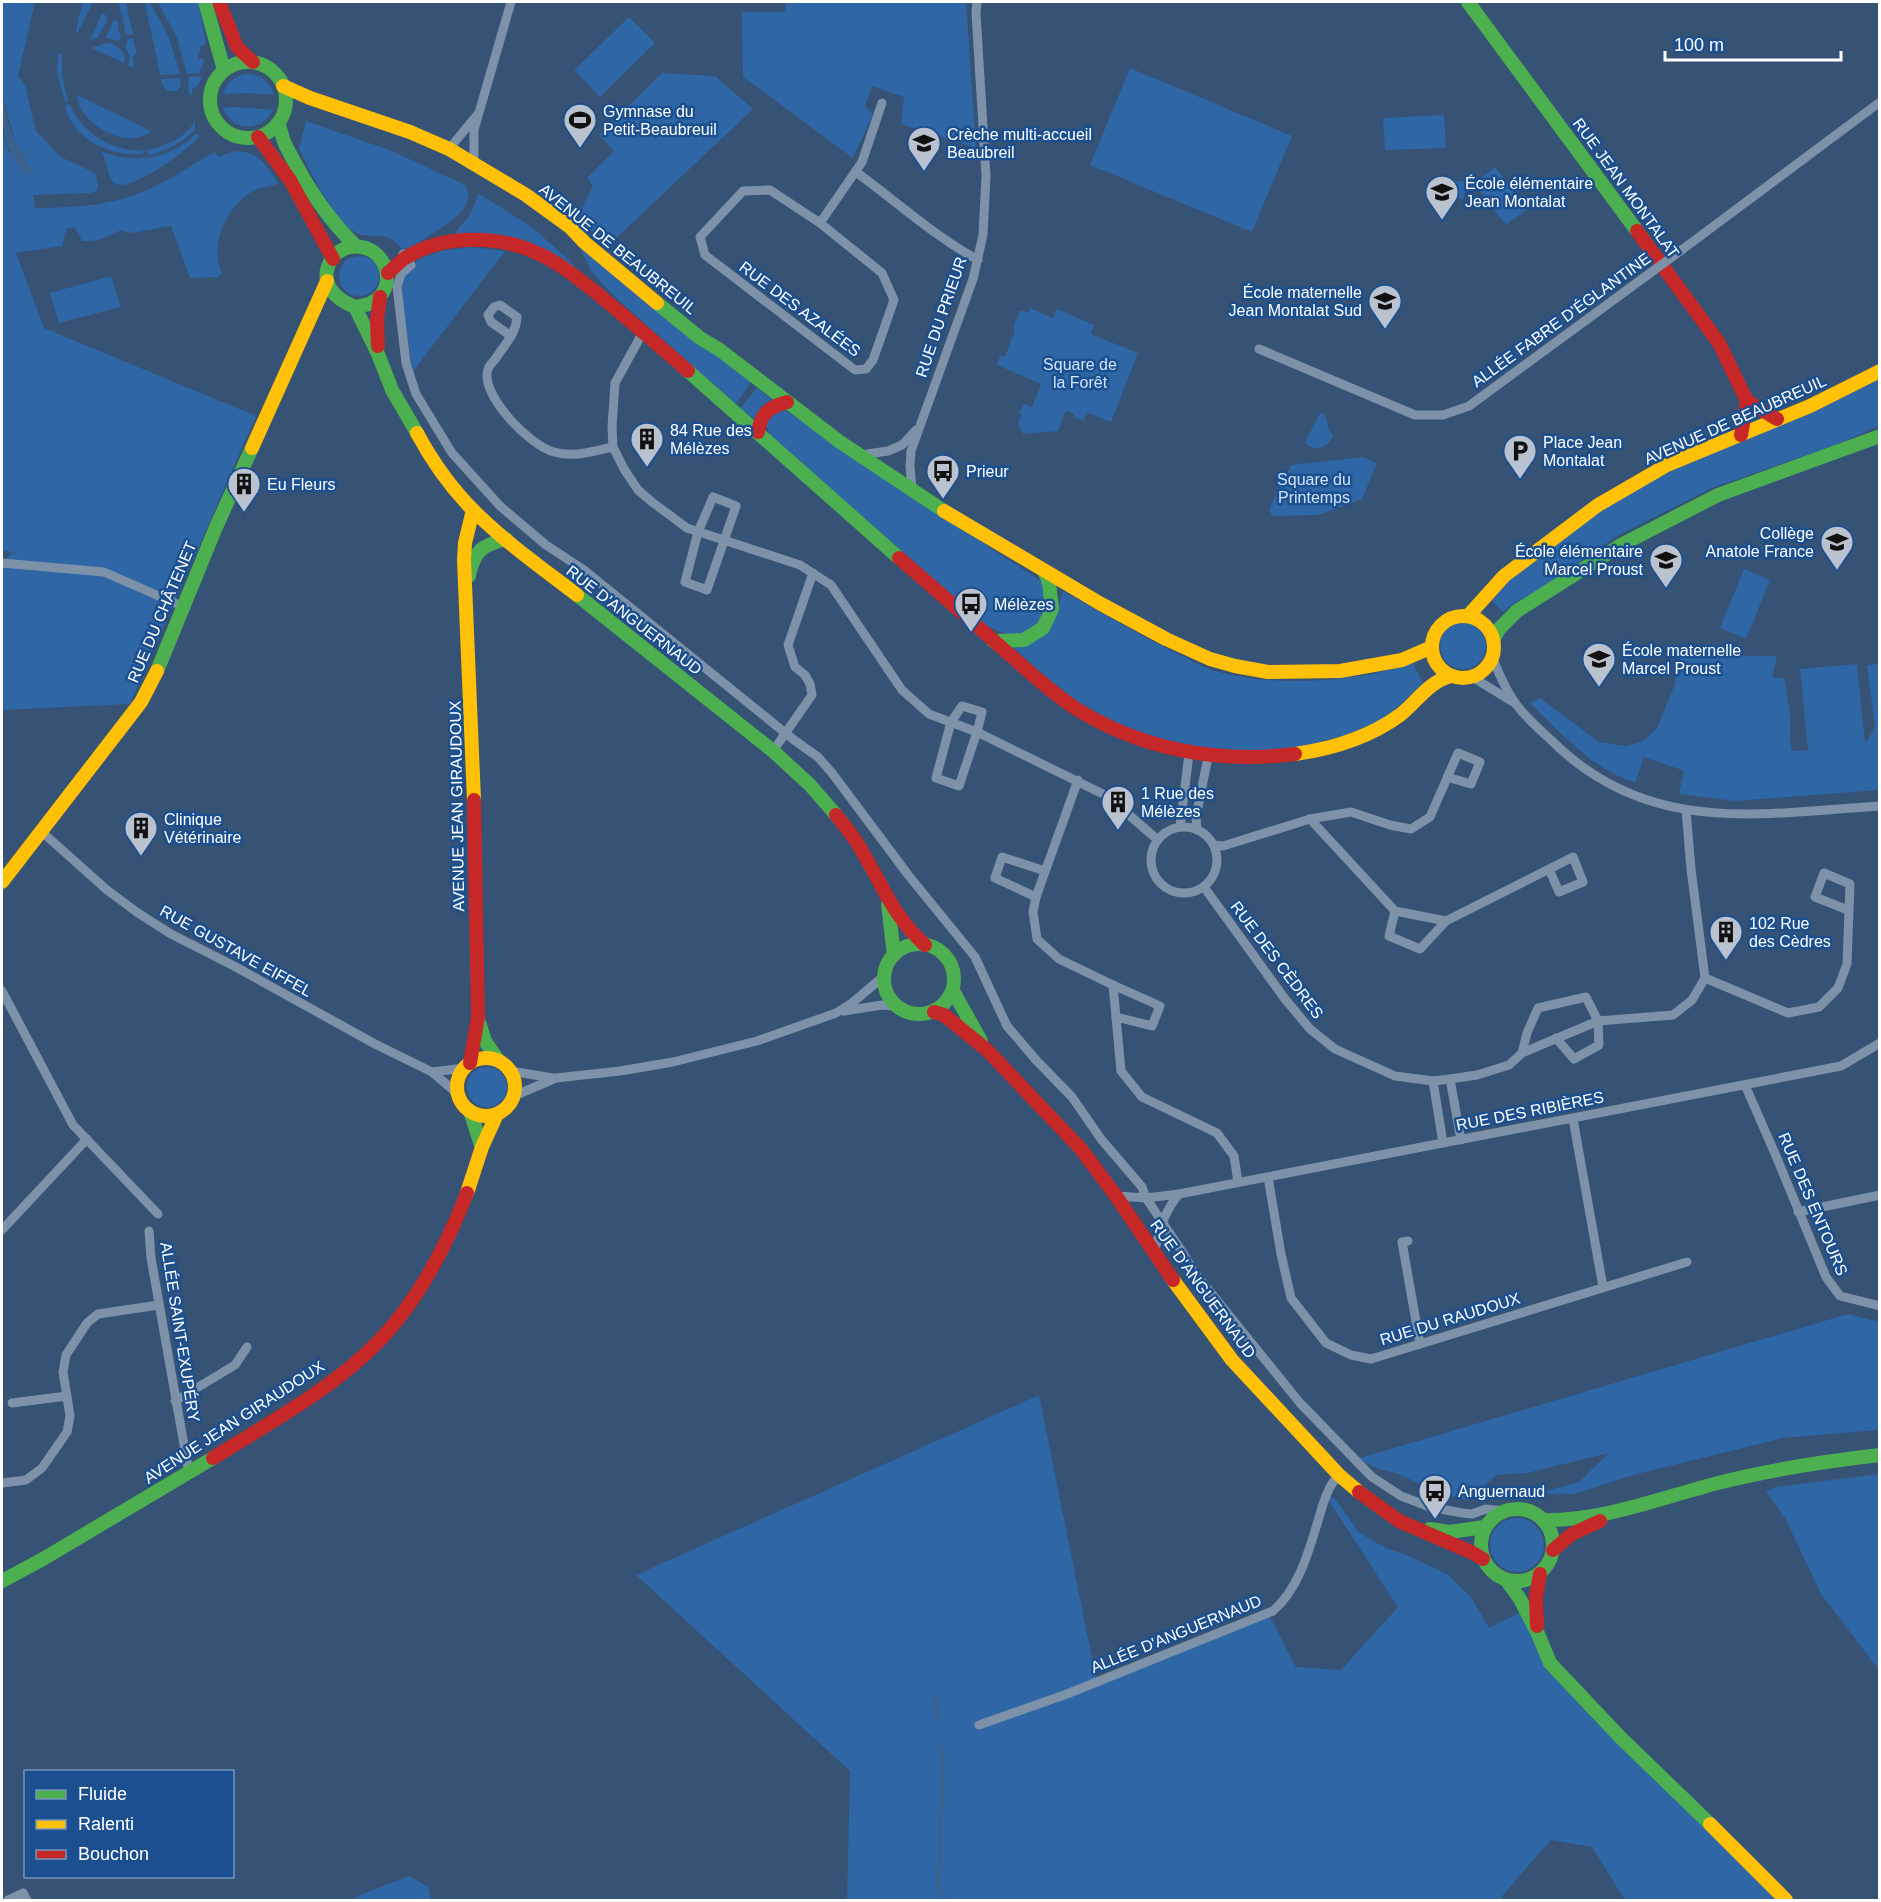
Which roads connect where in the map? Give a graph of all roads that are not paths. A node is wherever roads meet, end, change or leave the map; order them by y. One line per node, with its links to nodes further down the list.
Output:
1 (205, 2): 7 (main road)
2 (219, 2): 6 (main road)
3 (511, 2): 11 (street)
4 (977, 2): 21 (street, RUE DU PRIEUR)
5 (1468, 2): 33 (main road, RUE JEAN MONTALAT)
6 (252, 62): 7 (main road); 8 (main road)
7 (224, 70): 13 (main road)
8 (283, 86): 12 (main road); 14 (main road, AVENUE DE BEAUBREUIL)
9 (1880, 102): 30 (street, ALLÉE FABRE D'ÉGLANTINE, bridge)
10 (882, 103): 16 (street)
11 (479, 114): 14 (street); 15 (street)
12 (278, 124): 13 (main road); 18 (main road)
13 (258, 137): 20 (main road)
14 (449, 149): 15 (main road, AVENUE DE BEAUBREUIL)
15 (474, 164): 34 (main road, AVENUE DE BEAUBREUIL)
16 (856, 172): 17 (street); 21 (street)
17 (820, 223): 17 (street, RUE DES AZALÉES)
18 (356, 246): 20 (main road); 22 (main road)
19 (405, 255): 22 (main road); 28 (main road); 62 (street)
20 (333, 258): 23 (main road)
21 (978, 260): 36 (street, RUE DU PRIEUR)
22 (388, 273): 24 (main road, RUE D'ANGUERNAUD)
23 (327, 281): 25 (main road); 27 (main road, RUE DU CHÂTENET)
24 (380, 297): 26 (main road); 31 (main road, RUE D'ANGUERNAUD)
25 (340, 302): 26 (main road); 27 (main road, RUE DU CHÂTENET)
26 (355, 307): 31 (main road, RUE D'ANGUERNAUD)
27 (306, 327): 51 (main road, RUE DU CHÂTENET)
28 (643, 332): 37 (main road); 40 (street)
29 (511, 336): 40 (street)
30 (1259, 349)
31 (378, 354): 43 (main road, RUE D'ANGUERNAUD)
32 (1880, 371): 35 (main road, AVENUE DE BEAUBREUIL)
33 (1747, 401): 35 (main road); 38 (main road)
34 (787, 402): 37 (main road); 41 (main road, AVENUE DE BEAUBREUIL)
35 (1777, 419): 38 (main road, AVENUE DE BEAUBREUIL)
36 (919, 426): 41 (street, RUE DU PRIEUR); 42 (street, RUE DU PRIEUR)
37 (758, 432): 54 (main road)
38 (1741, 435): 52 (main road, AVENUE DE BEAUBREUIL)
39 (1880, 436): 53 (main road)
40 (613, 447): 44 (street)
41 (860, 455): 42 (main road, AVENUE DE BEAUBREUIL)
42 (912, 490): 49 (main road, AVENUE DE BEAUBREUIL)
43 (473, 510): 45 (main road, RUE D'ANGUERNAUD); 50 (main road, AVENUE JEAN GIRAUDOUX)
44 (698, 532): 46 (street); 46 (street); 46 (street)
45 (506, 539): 50 (main road, AVENUE JEAN GIRAUDOUX); 63 (main road, RUE D'ANGUERNAUD)
46 (726, 540): 48 (street)
47 (2, 563): 51 (street)
48 (813, 573): 60 (street); 62 (street)
49 (1046, 573): 54 (main road); 55 (main road, AVENUE DE BEAUBREUIL)
50 (467, 594): 95 (main road, AVENUE JEAN GIRAUDOUX)
51 (184, 607): 73 (main road, RUE DU CHÂTENET)
52 (1468, 615): 53 (main road); 55 (main road, AVENUE DE BEAUBREUIL)
53 (1494, 638): 56 (main road)
54 (993, 640): 64 (main road)
55 (1432, 646): 57 (main road)
56 (1493, 659): 58 (main road); 59 (street)
57 (1451, 676): 58 (main road); 65 (main road)
58 (1472, 677): 59 (street)
59 (1515, 704): 69 (street)
60 (951, 722): 61 (street); 61 (street); 61 (street)
61 (977, 732): 67 (street)
62 (786, 734): 63 (street); 124 (street)
63 (773, 751): 81 (main road, RUE D'ANGUERNAUD)
64 (1189, 753): 65 (main road); 71 (street)
65 (1208, 757): 72 (street)
66 (1447, 777): 70 (street)
67 (1078, 780): 74 (street); 77 (street)
68 (1880, 806): 69 (street)
69 (1686, 810): 88 (street)
70 (1310, 819): 75 (street); 83 (street)
71 (1180, 827): 72 (street); 74 (street)
72 (1197, 830): 75 (street)
73 (42, 832): 78 (main road, RUE DU CHÂTENET); 105 (street, RUE GUSTAVE EIFFEL)
74 (1158, 840): 79 (street)
75 (1214, 845): 79 (street)
76 (1549, 869): 84 (street)
77 (1046, 871): 80 (street); 80 (street)
78 (2, 882)
79 (1204, 887): 108 (street, RUE DES CÈDRES)
80 (1036, 897): 89 (street)
81 (887, 899): 85 (main road, RUE D'ANGUERNAUD); 86 (main road, RUE D'ANGUERNAUD)
82 (1848, 910): 82 (street); 88 (street)
83 (1395, 911): 84 (street); 84 (street)
84 (1446, 921)
85 (925, 945): 86 (main road); 91 (main road, RUE D'ANGUERNAUD)
86 (894, 955): 87 (main road)
87 (884, 976): 92 (main road); 94 (street)
88 (1705, 978): 97 (street, RUE DES CÈDRES)
89 (1113, 985): 96 (street); 96 (street)
90 (2, 991): 115 (street)
91 (953, 991): 93 (main road); 100 (main road, RUE D'ANGUERNAUD)
92 (895, 1006): 93 (main road); 94 (street)
93 (934, 1012): 100 (main road, RUE D'ANGUERNAUD)
94 (836, 1013): 106 (street)
95 (478, 1017): 102 (main road, AVENUE JEAN GIRAUDOUX); 103 (main road, AVENUE JEAN GIRAUDOUX)
96 (1116, 1017): 120 (street)
97 (1598, 1021): 98 (street, RUE DES CÈDRES); 98 (street); 101 (street)
98 (1556, 1038): 101 (street, RUE DES CÈDRES)
99 (1880, 1042): 109 (street, RUE DES RIBIÈRES)
100 (987, 1050): 123 (main road, RUE D'ANGUERNAUD)
101 (1522, 1053): 107 (street, RUE DES CÈDRES)
102 (498, 1060): 103 (main road); 104 (main road)
103 (467, 1065): 105 (street); 110 (main road)
104 (510, 1071): 106 (street); 111 (main road)
105 (432, 1072): 110 (street, RUE GUSTAVE EIFFEL)
106 (556, 1078): 111 (street)
107 (1450, 1079): 108 (street, RUE DES CÈDRES); 116 (street)
108 (1433, 1081): 117 (street)
109 (1745, 1085): 114 (street, RUE DES RIBIÈRES); 125 (street, RUE DES ENTOURS)
110 (458, 1094): 112 (main road)
111 (514, 1096): 113 (main road)
112 (470, 1111): 113 (main road); 118 (main road)
113 (496, 1114): 118 (main road, AVENUE JEAN GIRAUDOUX)
114 (1573, 1119): 116 (street, RUE DES RIBIÈRES); 133 (street)
115 (87, 1139): 126 (street); 128 (street)
116 (1461, 1140): 117 (street, RUE DES RIBIÈRES)
117 (1443, 1143): 119 (street, RUE DES RIBIÈRES)
118 (481, 1145): 142 (main road, AVENUE JEAN GIRAUDOUX)
119 (1268, 1178): 120 (street, RUE DES RIBIÈRES); 136 (street, RUE DU RAUDOUX)
120 (1238, 1182): 121 (street, RUE DES RIBIÈRES)
121 (1179, 1194): 124 (street, RUE DES RIBIÈRES); 127 (street)
122 (1880, 1195): 125 (street)
123 (1116, 1196): 124 (street, RUE DES RIBIÈRES); 131 (main road, RUE D'ANGUERNAUD)
124 (1146, 1198): 127 (street)
125 (1798, 1212): 135 (street, RUE DES ENTOURS)
126 (158, 1214)
127 (1162, 1221): 131 (street); 145 (street)
128 (2, 1230)
129 (149, 1231): 134 (street, ALLÉE SAINT-EXUPÉRY)
130 (1408, 1241): 136 (street)
131 (1154, 1252): 143 (main road, RUE D'ANGUERNAUD)
132 (1687, 1262): 133 (street, RUE DU RAUDOUX)
133 (1603, 1287): 136 (street, RUE DU RAUDOUX)
134 (159, 1305): 138 (street); 139 (street, ALLÉE SAINT-EXUPÉRY)
135 (1880, 1306)
136 (1420, 1344)
137 (247, 1347): 139 (street)
138 (66, 1396): 140 (street); 144 (street)
139 (175, 1401): 142 (street, ALLÉE SAINT-EXUPÉRY)
140 (12, 1403)
141 (1880, 1455): 146 (main road)
142 (189, 1473): 153 (main road, AVENUE JEAN GIRAUDOUX)
143 (1339, 1474): 148 (main road, RUE D'ANGUERNAUD); 156 (street, ALLÉE D'ANGUERNAUD)
144 (2, 1483)
145 (1504, 1511): 147 (main road); 149 (main road)
146 (1618, 1513): 147 (main road); 150 (main road)
147 (1544, 1520): 150 (main road)
148 (1413, 1526): 149 (main road, RUE D'ANGUERNAUD); 151 (main road, RUE D'ANGUERNAUD)
149 (1485, 1527): 151 (main road)
150 (1553, 1550): 152 (main road)
151 (1483, 1559): 154 (main road)
152 (1540, 1574): 154 (main road); 155 (main road)
153 (2, 1581)
154 (1508, 1581): 155 (main road)
155 (1538, 1634): 159 (main road)
156 (979, 1725)
157 (8, 1900): 158 (street)
158 (27, 1900)
159 (1786, 1900)

